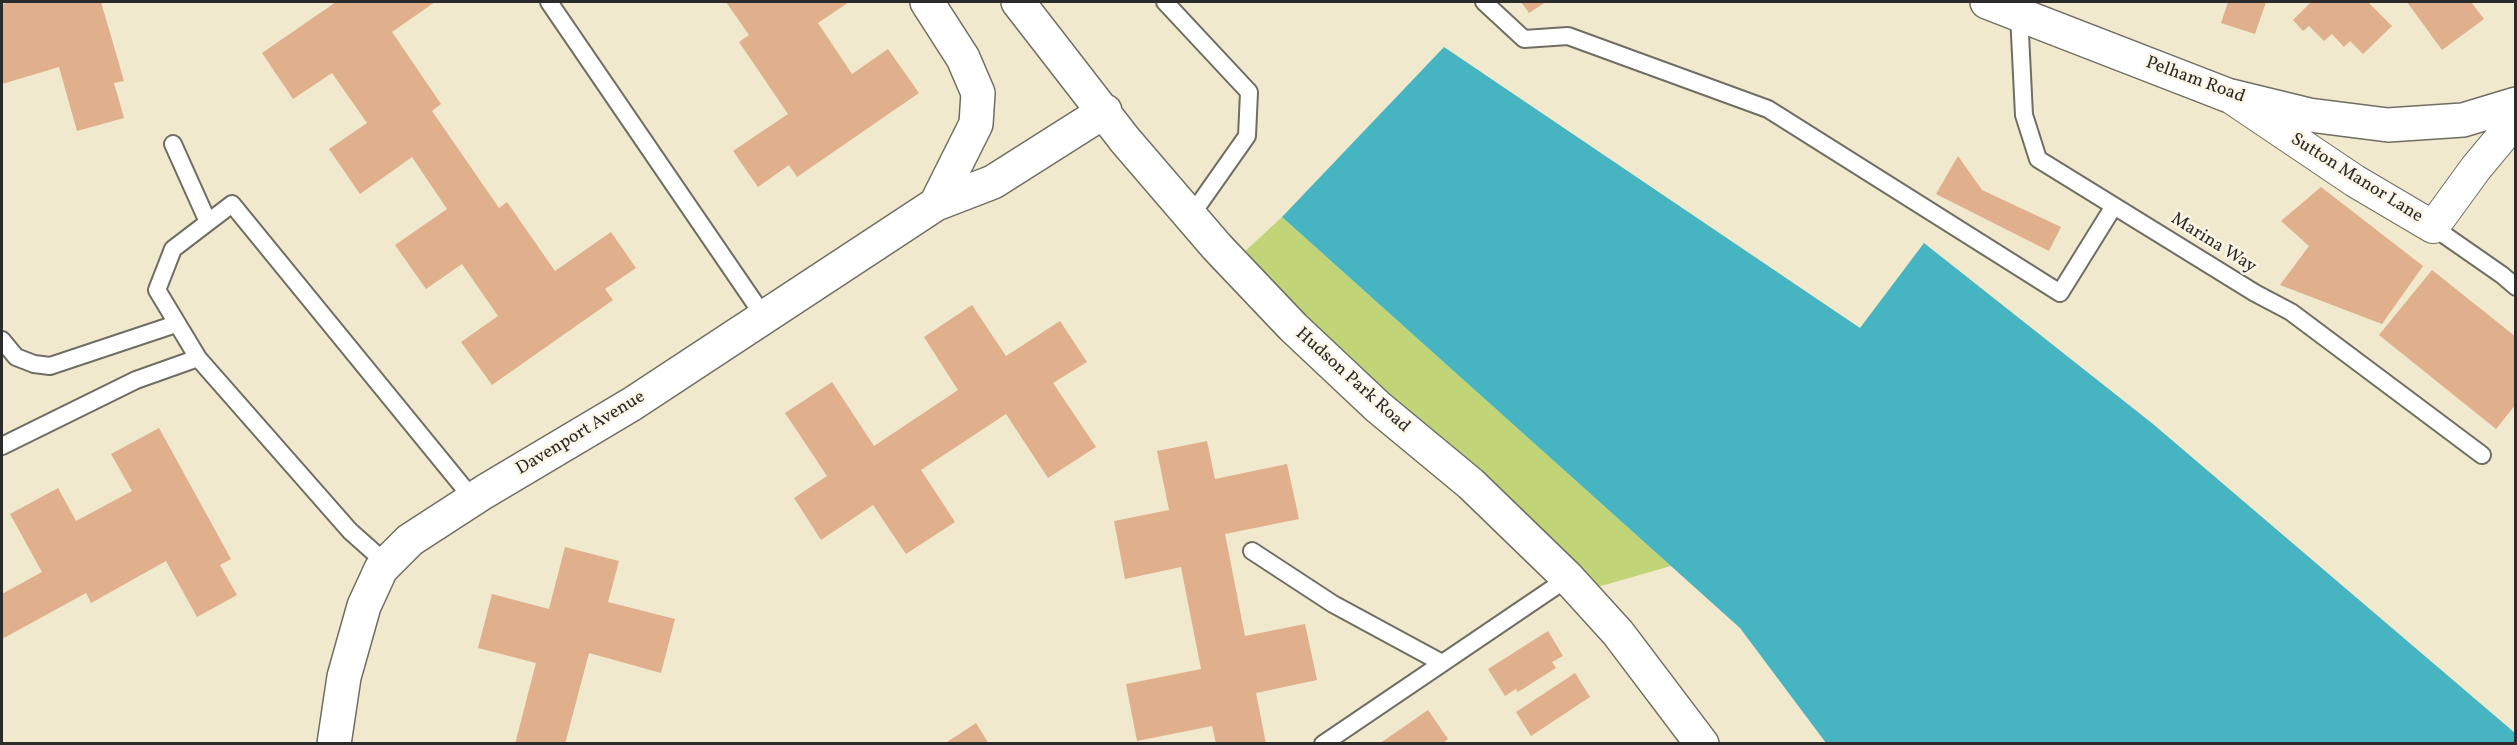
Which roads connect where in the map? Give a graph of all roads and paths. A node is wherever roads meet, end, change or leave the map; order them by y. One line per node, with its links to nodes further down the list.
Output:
1 (549, 2): 19 (lane)
2 (927, 2): 13 (street, Davenport Avenue)
3 (1018, 2): 10 (street, Hudson Park Road)
4 (1165, 2): 15 (lane)
5 (1484, 2): 14 (lane)
6 (1987, 2): 7 (street, Pelham Road)
7 (2019, 14): 8 (street, Pelham Road); 14 (lane, Marina Way)
8 (2227, 95): 9 (street, Pelham Road); 17 (street, Sutton Manor Lane)
9 (2516, 104)
10 (1105, 111): 13 (street, Davenport Avenue); 15 (street, Hudson Park Road)
11 (2516, 120): 17 (street, Sutton Manor Lane)
12 (173, 144): 16 (lane)
13 (936, 204): 19 (street, Davenport Avenue)
14 (2114, 206): 24 (lane, Marina Way)
15 (1191, 217): 28 (street, Hudson Park Road)
16 (208, 222): 20 (lane); 25 (lane)
17 (2433, 227): 18 (lane)
18 (2516, 287)
19 (765, 318): 25 (street, Davenport Avenue)
20 (176, 324): 21 (lane); 22 (lane)
21 (2, 339)
22 (198, 358): 23 (lane); 27 (lane)
23 (2, 446)
24 (2482, 456)
25 (473, 500): 27 (street, Davenport Avenue)
26 (1252, 551): 29 (lane)
27 (387, 564): 30 (street, Davenport Avenue)
28 (1568, 578): 29 (lane); 32 (street, Hudson Park Road)
29 (1442, 663): 31 (lane)
30 (334, 744)
31 (1323, 744)
32 (1702, 744)

